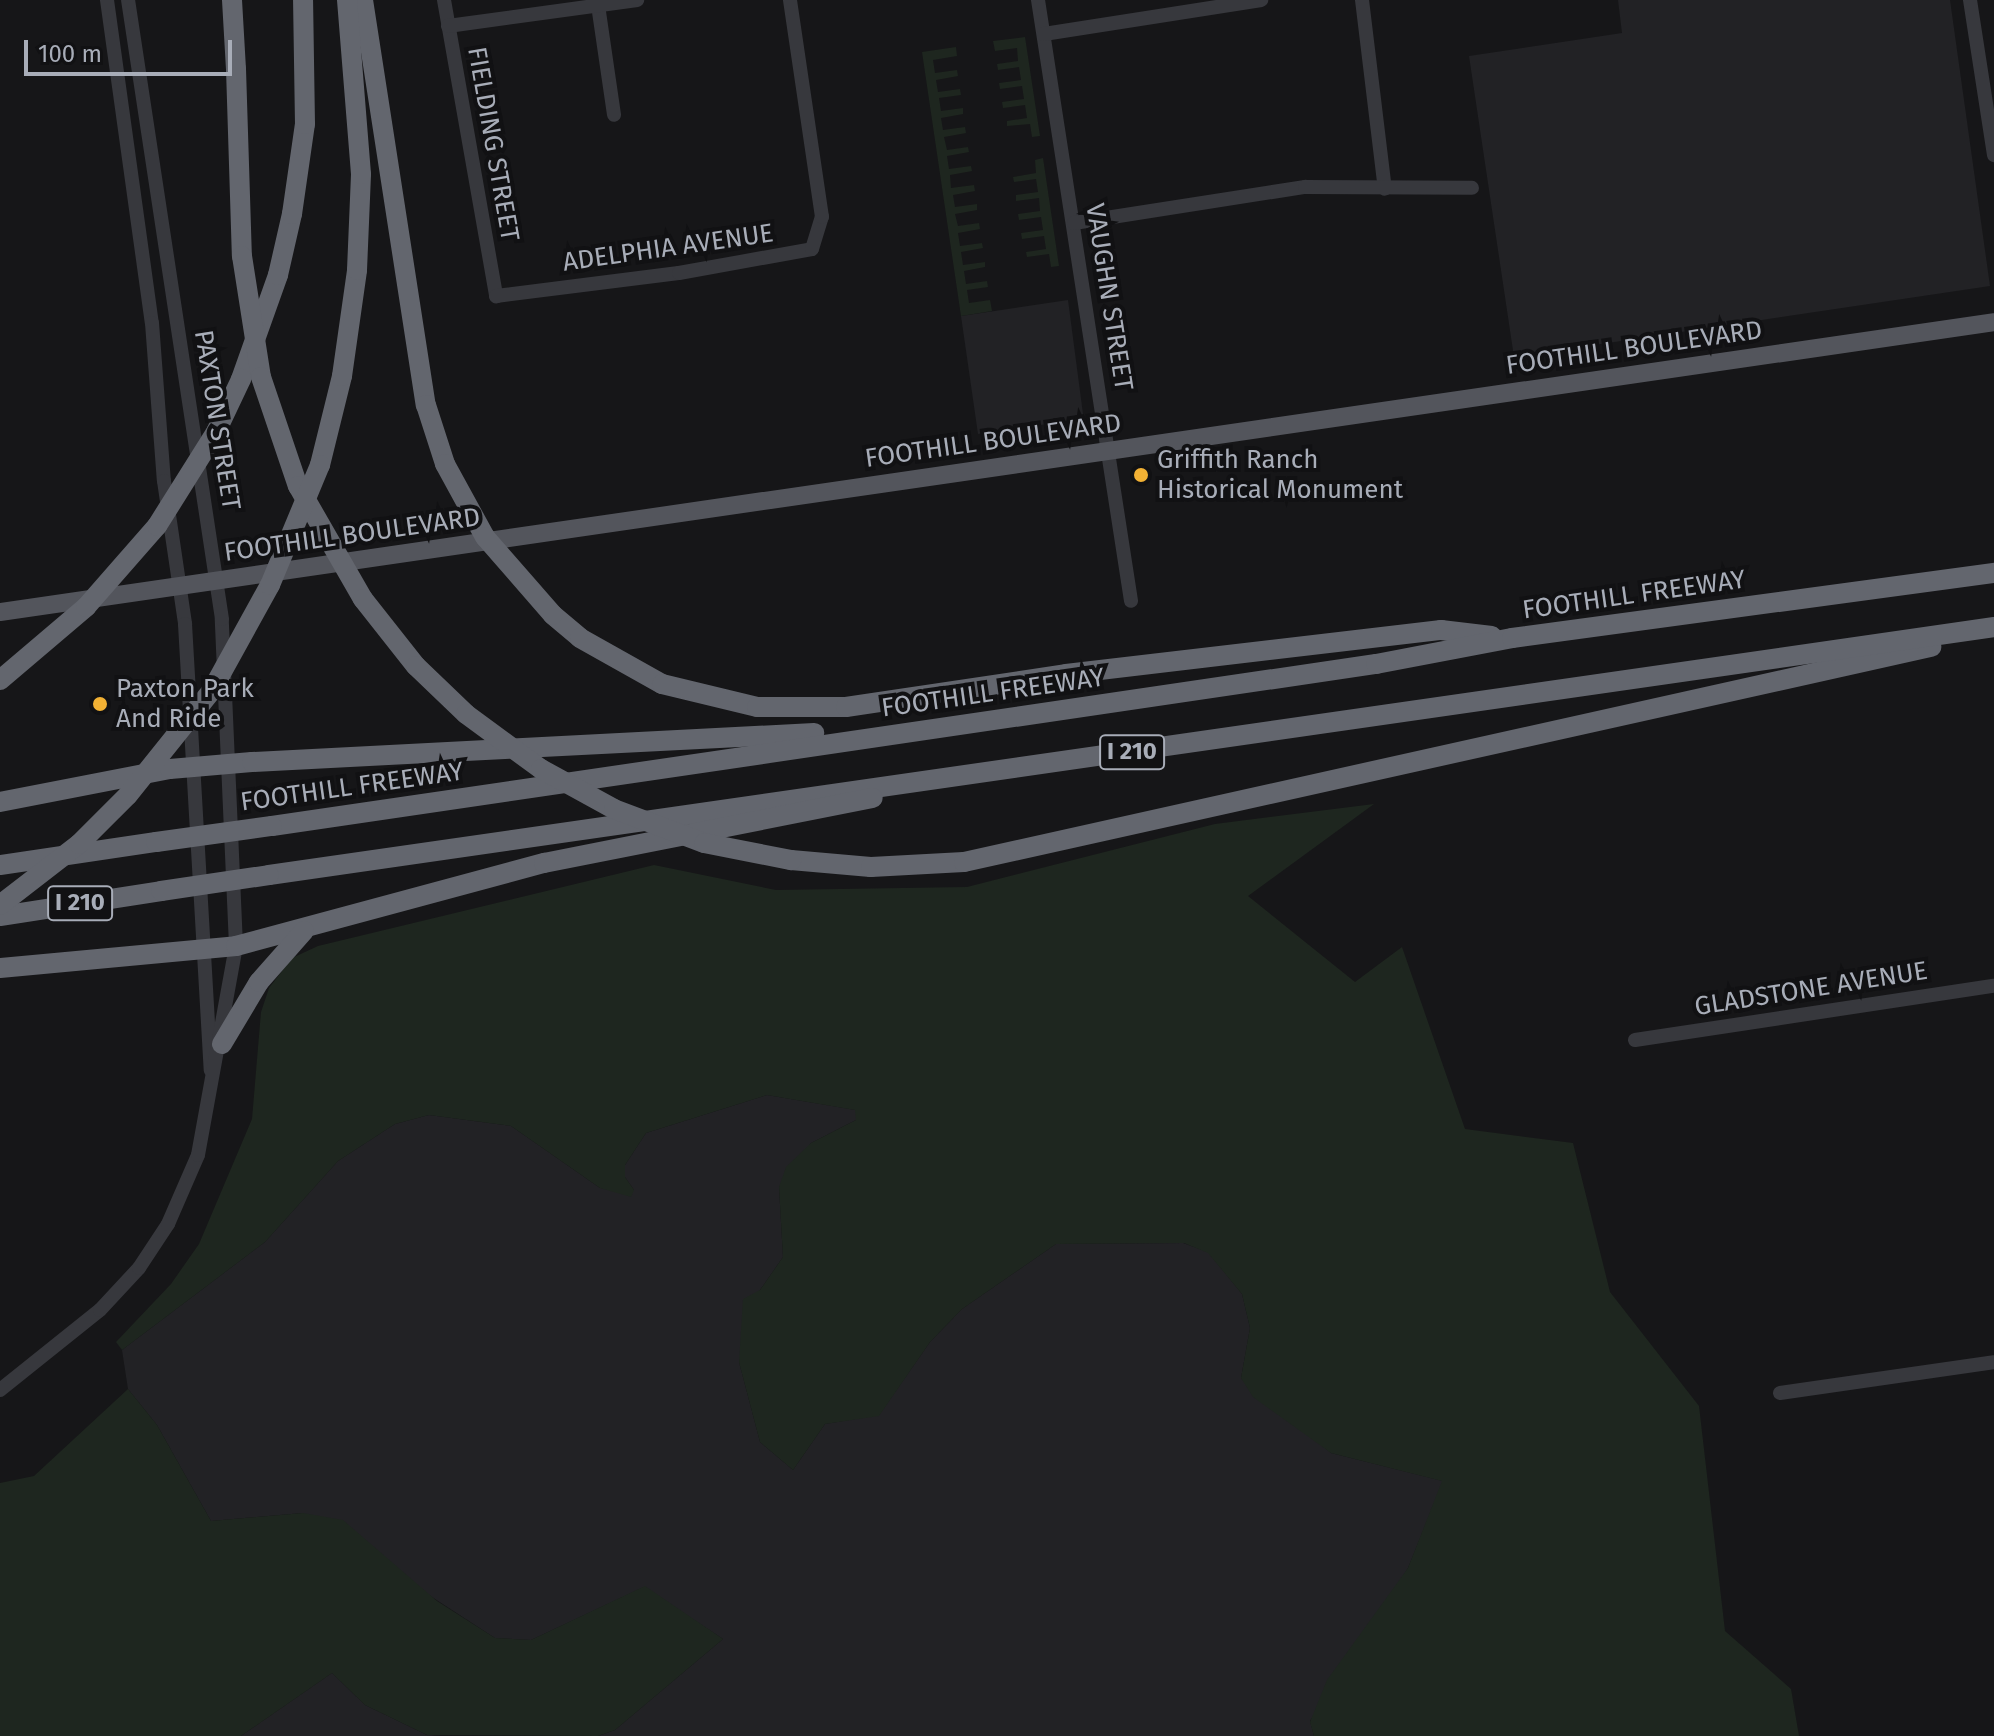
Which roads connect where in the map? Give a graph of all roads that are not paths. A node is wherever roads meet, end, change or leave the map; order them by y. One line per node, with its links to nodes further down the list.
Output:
1 (107, 0): 28 (street, PAXTON STREET)
2 (128, 0): 27 (street, PAXTON STREET)
3 (232, 0): 31 (highway, bridge)
4 (303, 0): 33 (highway, bridge)
5 (347, 0): 40 (highway, bridge)
6 (363, 0): 32 (highway, bridge)
7 (444, 0): 16 (street, FIELDING STREET)
8 (637, 0): 15 (street)
9 (790, 0): 23 (street, ADELPHIA AVENUE)
10 (1038, 0): 17 (street, VAUGHN STREET)
11 (1261, 0): 14 (street)
12 (1362, 0): 21 (street)
13 (1970, 0): 19 (street)
14 (1207, 4): 17 (street)
15 (598, 5): 16 (street); 18 (street)
16 (448, 26): 23 (street, FIELDING STREET)
17 (1044, 34): 22 (street, VAUGHN STREET)
18 (614, 115)
19 (1994, 155)
20 (1472, 188): 21 (street)
21 (1385, 189): 22 (street)
22 (1074, 223): 25 (street, VAUGHN STREET)
23 (496, 296)
24 (1994, 322): 25 (main road, FOOTHILL BOULEVARD)
25 (1108, 451): 27 (main road, FOOTHILL BOULEVARD); 29 (street, VAUGHN STREET)
26 (1994, 573): 32 (highway, FOOTHILL FREEWAY / I 210)
27 (217, 581): 28 (main road, FOOTHILL BOULEVARD); 35 (street, PAXTON STREET)
28 (180, 587): 30 (main road, FOOTHILL BOULEVARD); 36 (street, PAXTON STREET)
29 (1131, 601)
30 (0, 612)
31 (1994, 629): 37 (highway, I 210)
32 (1512, 638): 34 (highway, FOOTHILL FREEWAY / I 210)
33 (0, 680)
34 (910, 731): 35 (highway); 39 (highway, FOOTHILL FREEWAY / I 210, bridge)
35 (231, 764): 36 (highway); 43 (street, PAXTON STREET)
36 (193, 767): 38 (highway); 44 (street, PAXTON STREET)
37 (915, 783): 41 (highway, I 210, bridge); 42 (highway)
38 (0, 802)
39 (0, 865)
40 (0, 905)
41 (0, 916)
42 (304, 931): 43 (highway); 48 (highway)
43 (236, 946): 44 (highway); 48 (street, PAXTON STREET)
44 (205, 947): 45 (highway); 49 (street, PAXTON STREET)
45 (0, 968)
46 (1994, 986): 47 (street, GLADSTONE AVENUE)
47 (1635, 1040)
48 (222, 1044): 49 (street, PAXTON STREET)
49 (211, 1087): 51 (street, PAXTON STREET)
50 (1994, 1362): 52 (street)
51 (0, 1390)
52 (1780, 1393)

